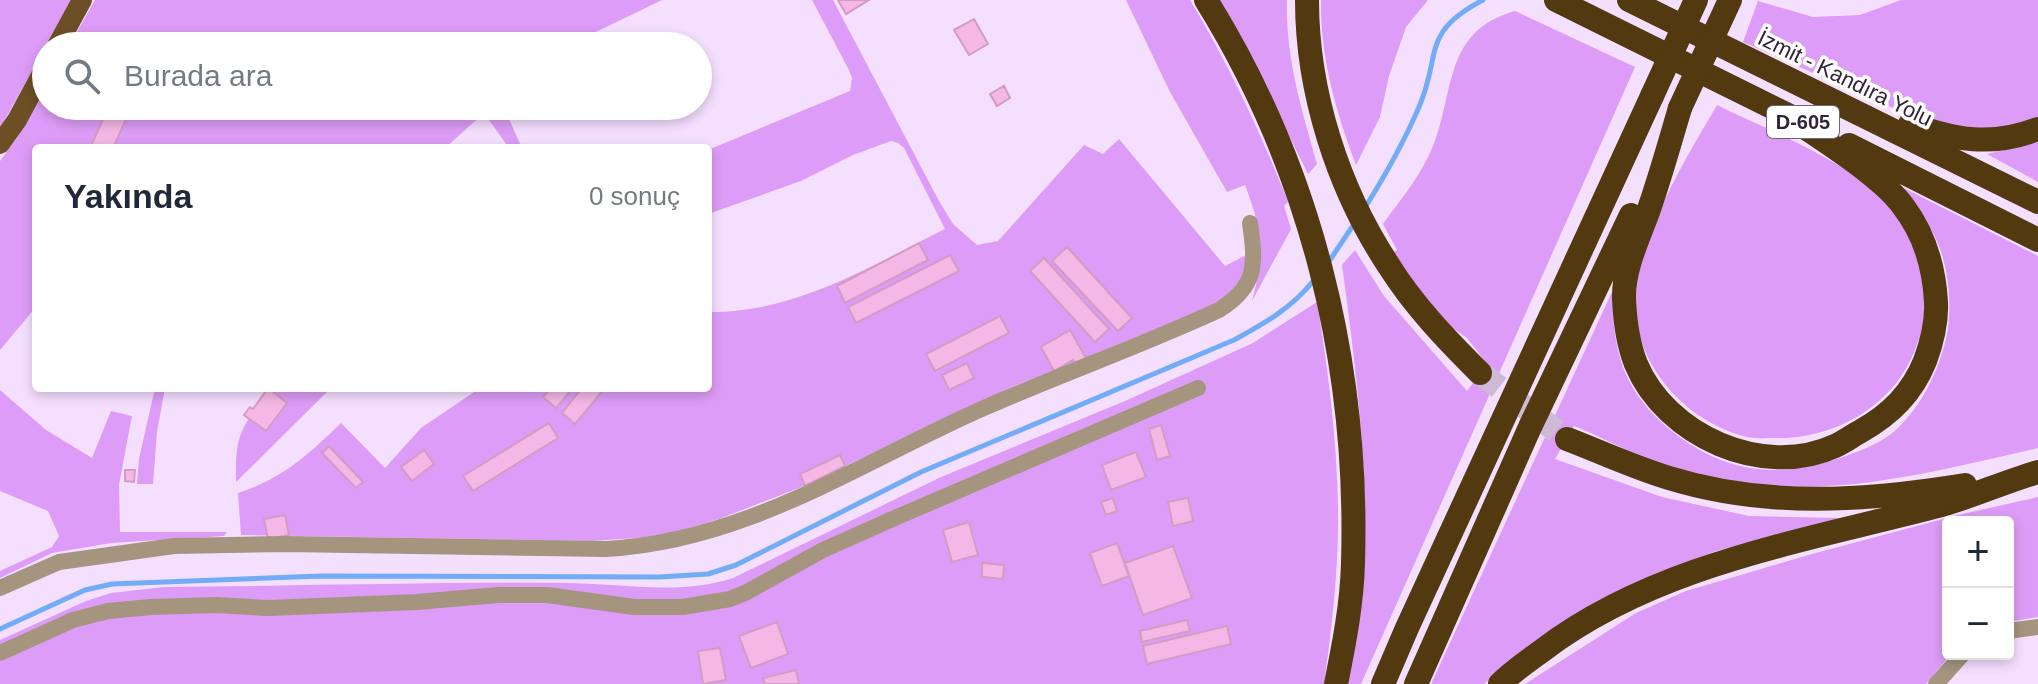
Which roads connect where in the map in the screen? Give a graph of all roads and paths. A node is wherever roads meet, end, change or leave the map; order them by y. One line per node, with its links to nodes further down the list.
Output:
1 (82, 0): 10 (main road)
2 (1206, 0): 29 (highway)
3 (1307, 0): 20 (highway)
4 (1629, 0): 9 (highway, İzmit - Kandıra Yolu / D-605)
5 (1649, 0): 9 (highway)
6 (1696, 0): 30 (highway, bridge)
7 (1730, 0): 13 (highway, bridge)
8 (1562, 3): 14 (highway, D-605)
9 (1674, 23): 11 (highway, İzmit - Kandıra Yolu / D-605)
10 (65, 32)
11 (1799, 83): 15 (highway); 17 (highway, İzmit - Kandıra Yolu / D-605)
12 (32, 92): 16 (main road)
13 (1680, 108): 14 (highway); 31 (highway)
14 (1784, 113): 19 (highway, D-605)
15 (2038, 129)
16 (0, 144)
17 (2038, 202)
18 (1250, 223): 24 (street)
19 (2038, 240)
20 (1480, 373)
21 (1198, 388): 27 (street)
22 (1567, 439): 23 (highway)
23 (2034, 473): 32 (highway)
24 (0, 588)
25 (2038, 627): 26 (street)
26 (2014, 630)
27 (0, 653)
28 (1958, 660): 33 (street)
29 (1336, 684)
30 (1383, 684)
31 (1416, 684)
32 (1500, 684)
33 (1936, 684)

